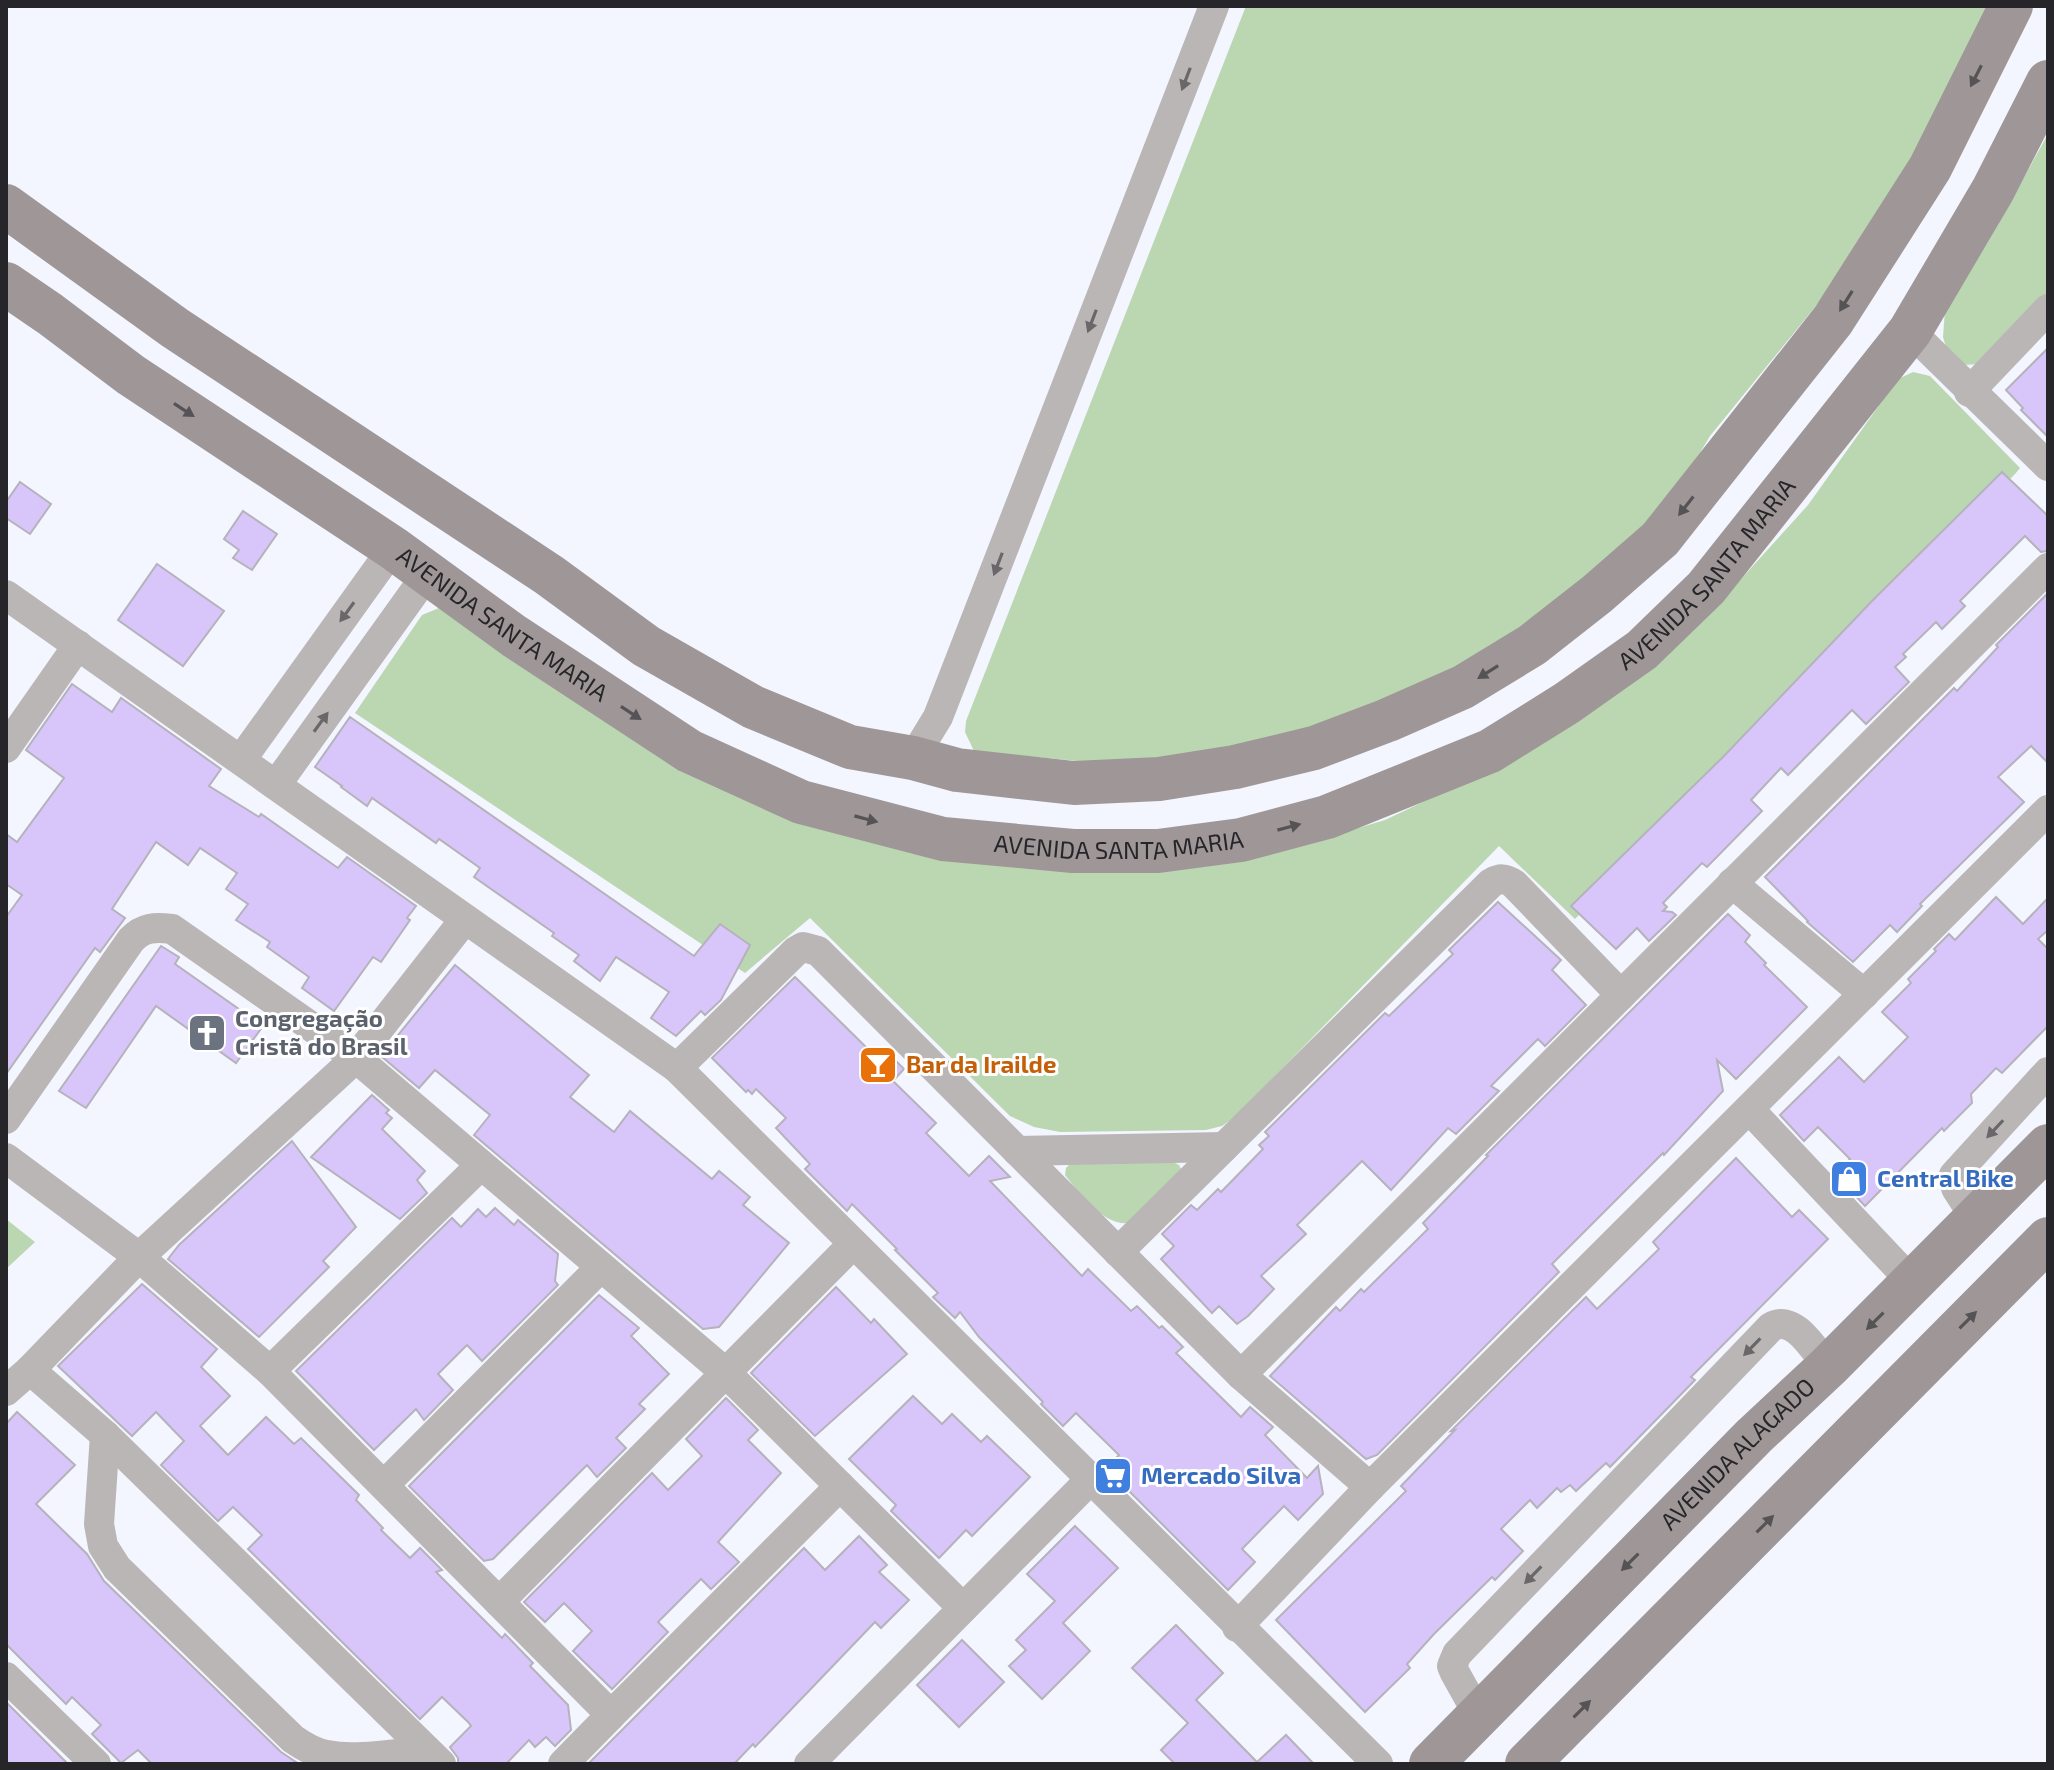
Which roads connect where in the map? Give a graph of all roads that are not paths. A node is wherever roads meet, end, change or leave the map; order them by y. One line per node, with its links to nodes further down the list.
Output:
1 (1214, 6): 23 (street, one-way to 23)
2 (2011, 6): 23 (main road, one-way to 23)
3 (2048, 82): 10 (main road, AVENIDA SANTA MARIA)
4 (6, 206): 5 (main road)
5 (91, 268): 8 (main road); 9 (main road)
6 (6, 284): 8 (main road, AVENIDA SANTA MARIA)
7 (2048, 309): 12 (street)
8 (50, 314): 11 (main road, AVENIDA SANTA MARIA)
9 (175, 328): 11 (main road); 19 (main road)
10 (1910, 331): 12 (street); 26 (main road, AVENIDA SANTA MARIA, one-way to 10)
11 (131, 375): 14 (main road, AVENIDA SANTA MARIA, one-way to 14)
12 (1969, 392): 13 (street)
13 (2048, 466)
14 (393, 548): 16 (main road, AVENIDA SANTA MARIA); 24 (street, one-way to 24)
15 (2048, 568): 28 (street)
16 (428, 573): 22 (main road, AVENIDA SANTA MARIA, one-way to 22); 25 (street, one-way to 16)
17 (6, 595): 18 (street)
18 (78, 645): 21 (street); 24 (street)
19 (753, 707): 20 (main road); 22 (main road)
20 (850, 747): 23 (main road); 26 (main road)
21 (6, 748)
22 (689, 751): 26 (main road, AVENIDA SANTA MARIA)
23 (913, 758)
24 (241, 760): 25 (street)
25 (276, 785): 29 (street)
26 (801, 802)
27 (2048, 810): 30 (street)
28 (1732, 883): 30 (street); 31 (street)
29 (465, 919): 32 (street); 33 (street)
30 (1864, 994): 35 (street)
31 (1621, 995): 38 (street); 53 (street)
32 (356, 1058): 36 (street); 41 (street); 46 (street)
33 (677, 1068): 39 (street); 44 (street)
34 (2048, 1072): 42 (street, one-way to 42)
35 (1749, 1109): 48 (street); 60 (street)
36 (6, 1119)
37 (2048, 1146): 42 (main road, AVENIDA ALAGADO)
38 (1224, 1147): 39 (street); 45 (street)
39 (1017, 1151): 45 (street)
40 (6, 1158): 46 (street)
41 (481, 1165): 47 (street); 51 (street)
42 (1976, 1219): 48 (main road, AVENIDA ALAGADO)
43 (2048, 1239): 61 (main road, one-way to 43)
44 (853, 1244): 52 (street); 57 (street)
45 (1118, 1252): 53 (street)
46 (139, 1257): 50 (street); 51 (street)
47 (601, 1267): 52 (street); 58 (street)
48 (1913, 1283): 49 (main road, AVENIDA ALAGADO, one-way to 49)
49 (1828, 1367): 56 (main road, AVENIDA ALAGADO); 67 (street, one-way to 67)
50 (30, 1370): 54 (street); 55 (street)
51 (270, 1371): 58 (street)
52 (726, 1373): 59 (street); 62 (street)
53 (1241, 1375): 60 (street)
54 (6, 1391)
55 (105, 1435): 68 (street); 68 (street)
56 (1754, 1436): 61 (main road); 67 (main road, AVENIDA ALAGADO, one-way to 67)
57 (1090, 1480): 63 (street); 64 (street)
58 (384, 1485): 62 (street)
59 (840, 1486): 63 (street); 66 (street)
60 (1370, 1487): 64 (street)
61 (1796, 1493): 74 (main road, one-way to 61)
62 (499, 1602): 66 (street)
63 (963, 1608): 71 (street)
64 (1237, 1627): 72 (street)
65 (6, 1677): 69 (street)
66 (611, 1715): 70 (street)
67 (1479, 1716): 73 (main road, AVENIDA ALAGADO)
68 (434, 1758)
69 (92, 1763)
70 (563, 1764)
71 (809, 1764)
72 (1378, 1764)
73 (1431, 1764)
74 (1527, 1764)

